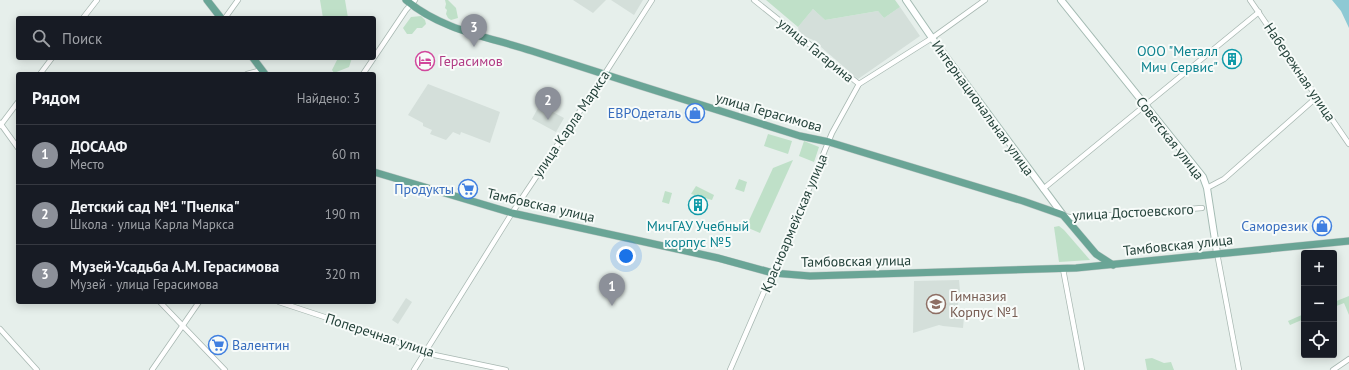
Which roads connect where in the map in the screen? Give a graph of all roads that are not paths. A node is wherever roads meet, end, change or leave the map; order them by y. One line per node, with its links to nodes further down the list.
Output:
1 (97, 0): 12 (street)
2 (207, 0): 13 (main road)
3 (238, 0): 14 (street)
4 (652, 0): 23 (street, улица Карла Маркса)
5 (754, 0): 24 (street, улица Гагарина)
6 (906, 0): 15 (main road, Интернациональная улица)
7 (985, 0): 15 (street, Красноармейская улица)
8 (1061, 0): 27 (main road, Советская улица)
9 (1250, 0): 11 (street, Набережная улица)
10 (411, 1): 16 (street); 23 (main road, улица Герасимова)
11 (1259, 12): 25 (street, Набережная улица); 27 (street)
12 (85, 16)
13 (219, 16)
14 (226, 16)
15 (932, 38): 24 (street, Красноармейская улица); 34 (main road, Интернациональная улица)
16 (376, 54)
17 (50, 60): 20 (street)
18 (255, 60): 21 (main road)
19 (372, 60): 22 (street)
20 (42, 72)
21 (264, 72)
22 (364, 72)
23 (604, 75): 29 (main road, улица Герасимова); 36 (street, улица Карла Маркса)
24 (859, 84): 29 (street, Красноармейская улица)
25 (1317, 97): 30 (street, Набережная улица); 33 (street, улица Достоевского)
26 (16, 104): 28 (street)
27 (1146, 105): 33 (main road, Советская улица); 34 (street)
28 (0, 124): 31 (street)
29 (829, 142): 37 (main road, улица Герасимова); 42 (street, Красноармейская улица)
30 (1349, 144)
31 (16, 145)
32 (376, 173): 36 (main road, Тамбовская улица)
33 (1207, 188): 39 (main road, Советская улица)
34 (1043, 189): 37 (main road, Интернациональная улица)
35 (1202, 208): 37 (street, улица Достоевского)
36 (512, 213): 42 (main road, Тамбовская улица); 48 (street, улица Карла Маркса)
37 (1063, 215): 40 (main road)
38 (1349, 241): 39 (main road, Тамбовская улица)
39 (1217, 254): 40 (main road, Тамбовская улица); 57 (street, Советская улица)
40 (1113, 264): 41 (main road, Тамбовская улица)
41 (1063, 269): 42 (main road, Тамбовская улица); 56 (street)
42 (773, 273): 55 (street, Красноармейская улица)
43 (162, 304): 46 (street)
44 (198, 304): 46 (street)
45 (285, 304): 48 (street, Поперечная улица)
46 (182, 325): 51 (street); 52 (street)
47 (0, 329): 50 (street)
48 (425, 353): 53 (street, улица Карла Маркса); 54 (street, Поперечная улица)
49 (1349, 359): 58 (street)
50 (37, 370)
51 (152, 370)
52 (225, 370)
53 (414, 370)
54 (506, 370)
55 (730, 370)
56 (1082, 370)
57 (1239, 370)
58 (1333, 370)

